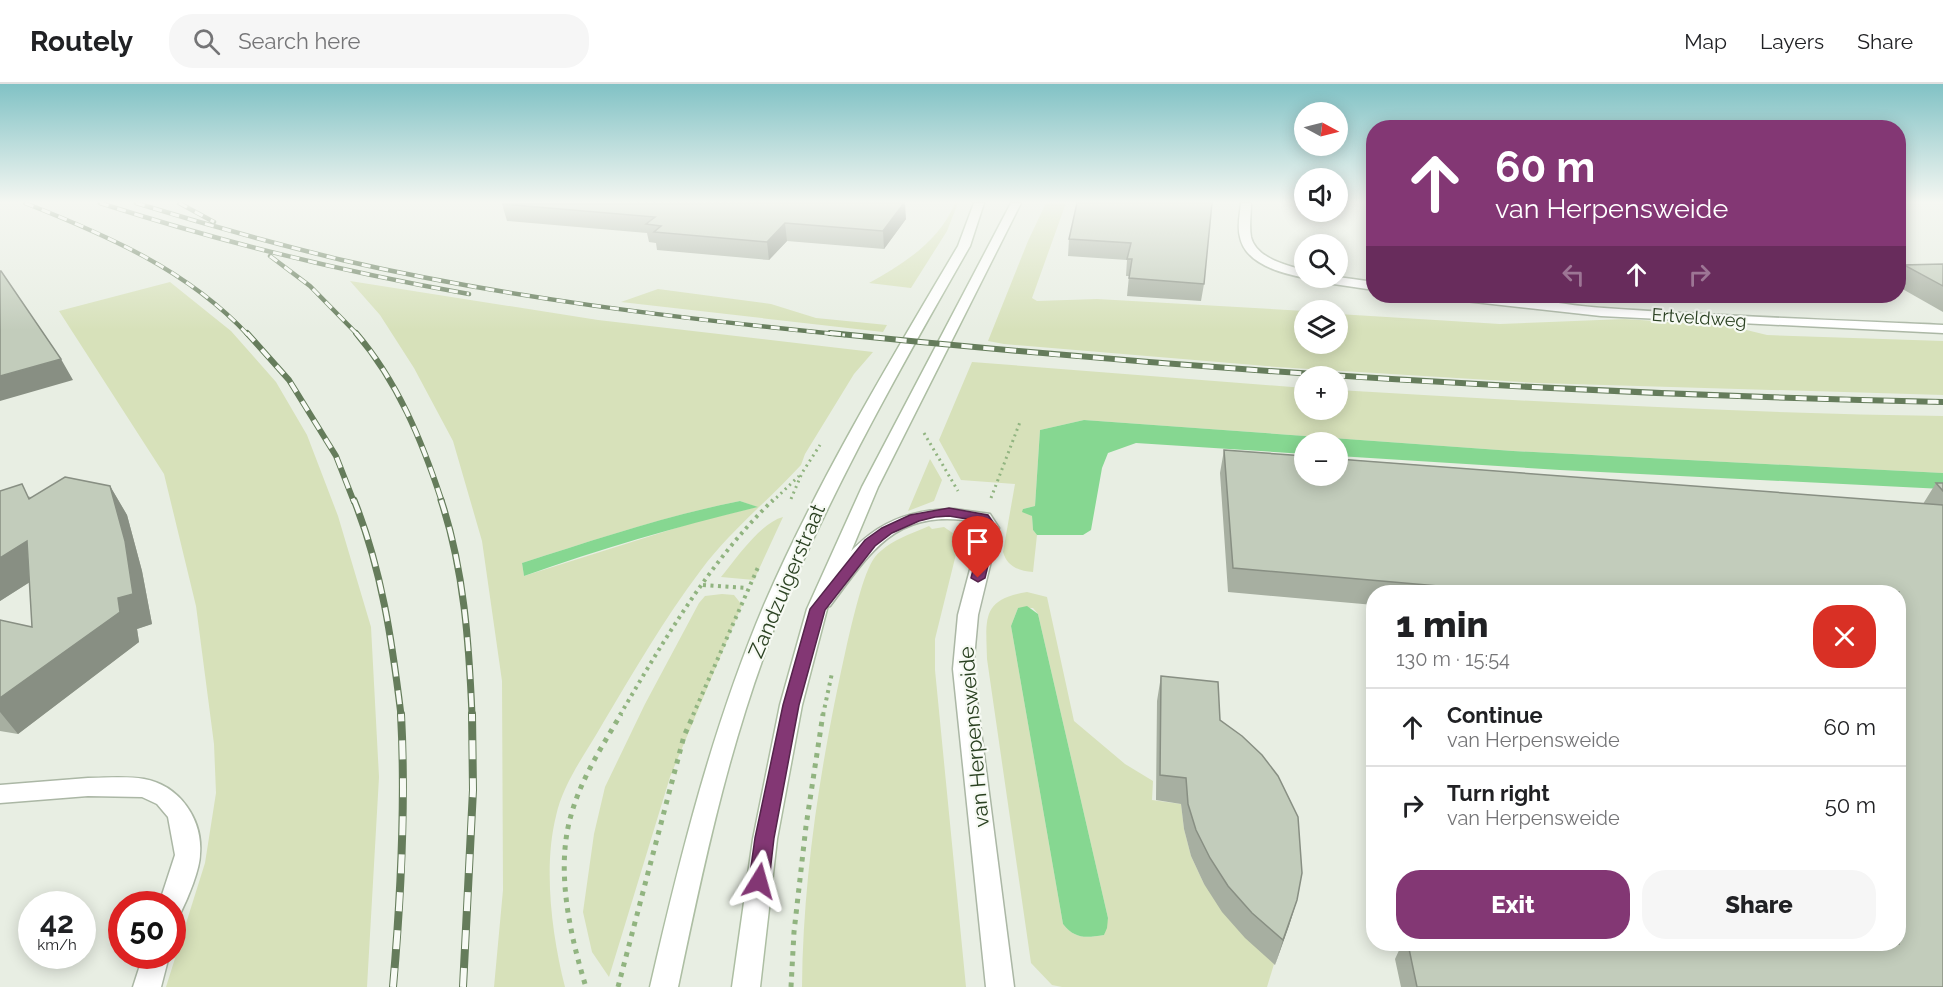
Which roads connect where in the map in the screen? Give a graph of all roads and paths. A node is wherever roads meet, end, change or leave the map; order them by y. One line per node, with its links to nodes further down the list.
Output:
1 (964, 245): 24 (main road, Zandzuigerstraat)
2 (994, 245): 17 (main road, Zandzuigerstraat)
3 (1248, 245): 4 (main road)
4 (1294, 271)
5 (1348, 282): 6 (main road)
6 (1366, 285)
7 (1519, 303): 8 (main road, Ertveldweg)
8 (1943, 328)
9 (928, 422): 11 (path)
10 (1020, 422): 14 (path)
11 (924, 432): 12 (path); 14 (path)
12 (919, 442)
13 (802, 473): 15 (path)
14 (984, 518): 17 (main road); 27 (main road, van Herpensweide)
15 (702, 585): 16 (path); 22 (path)
16 (747, 588)
17 (817, 609): 25 (main road, Zandzuigerstraat)
18 (834, 663): 26 (path)
19 (0, 794): 20 (main road)
20 (176, 891)
21 (152, 969): 23 (main road)
22 (585, 984)
23 (147, 987)
24 (664, 987)
25 (746, 987)
26 (791, 987)
27 (1000, 987)

